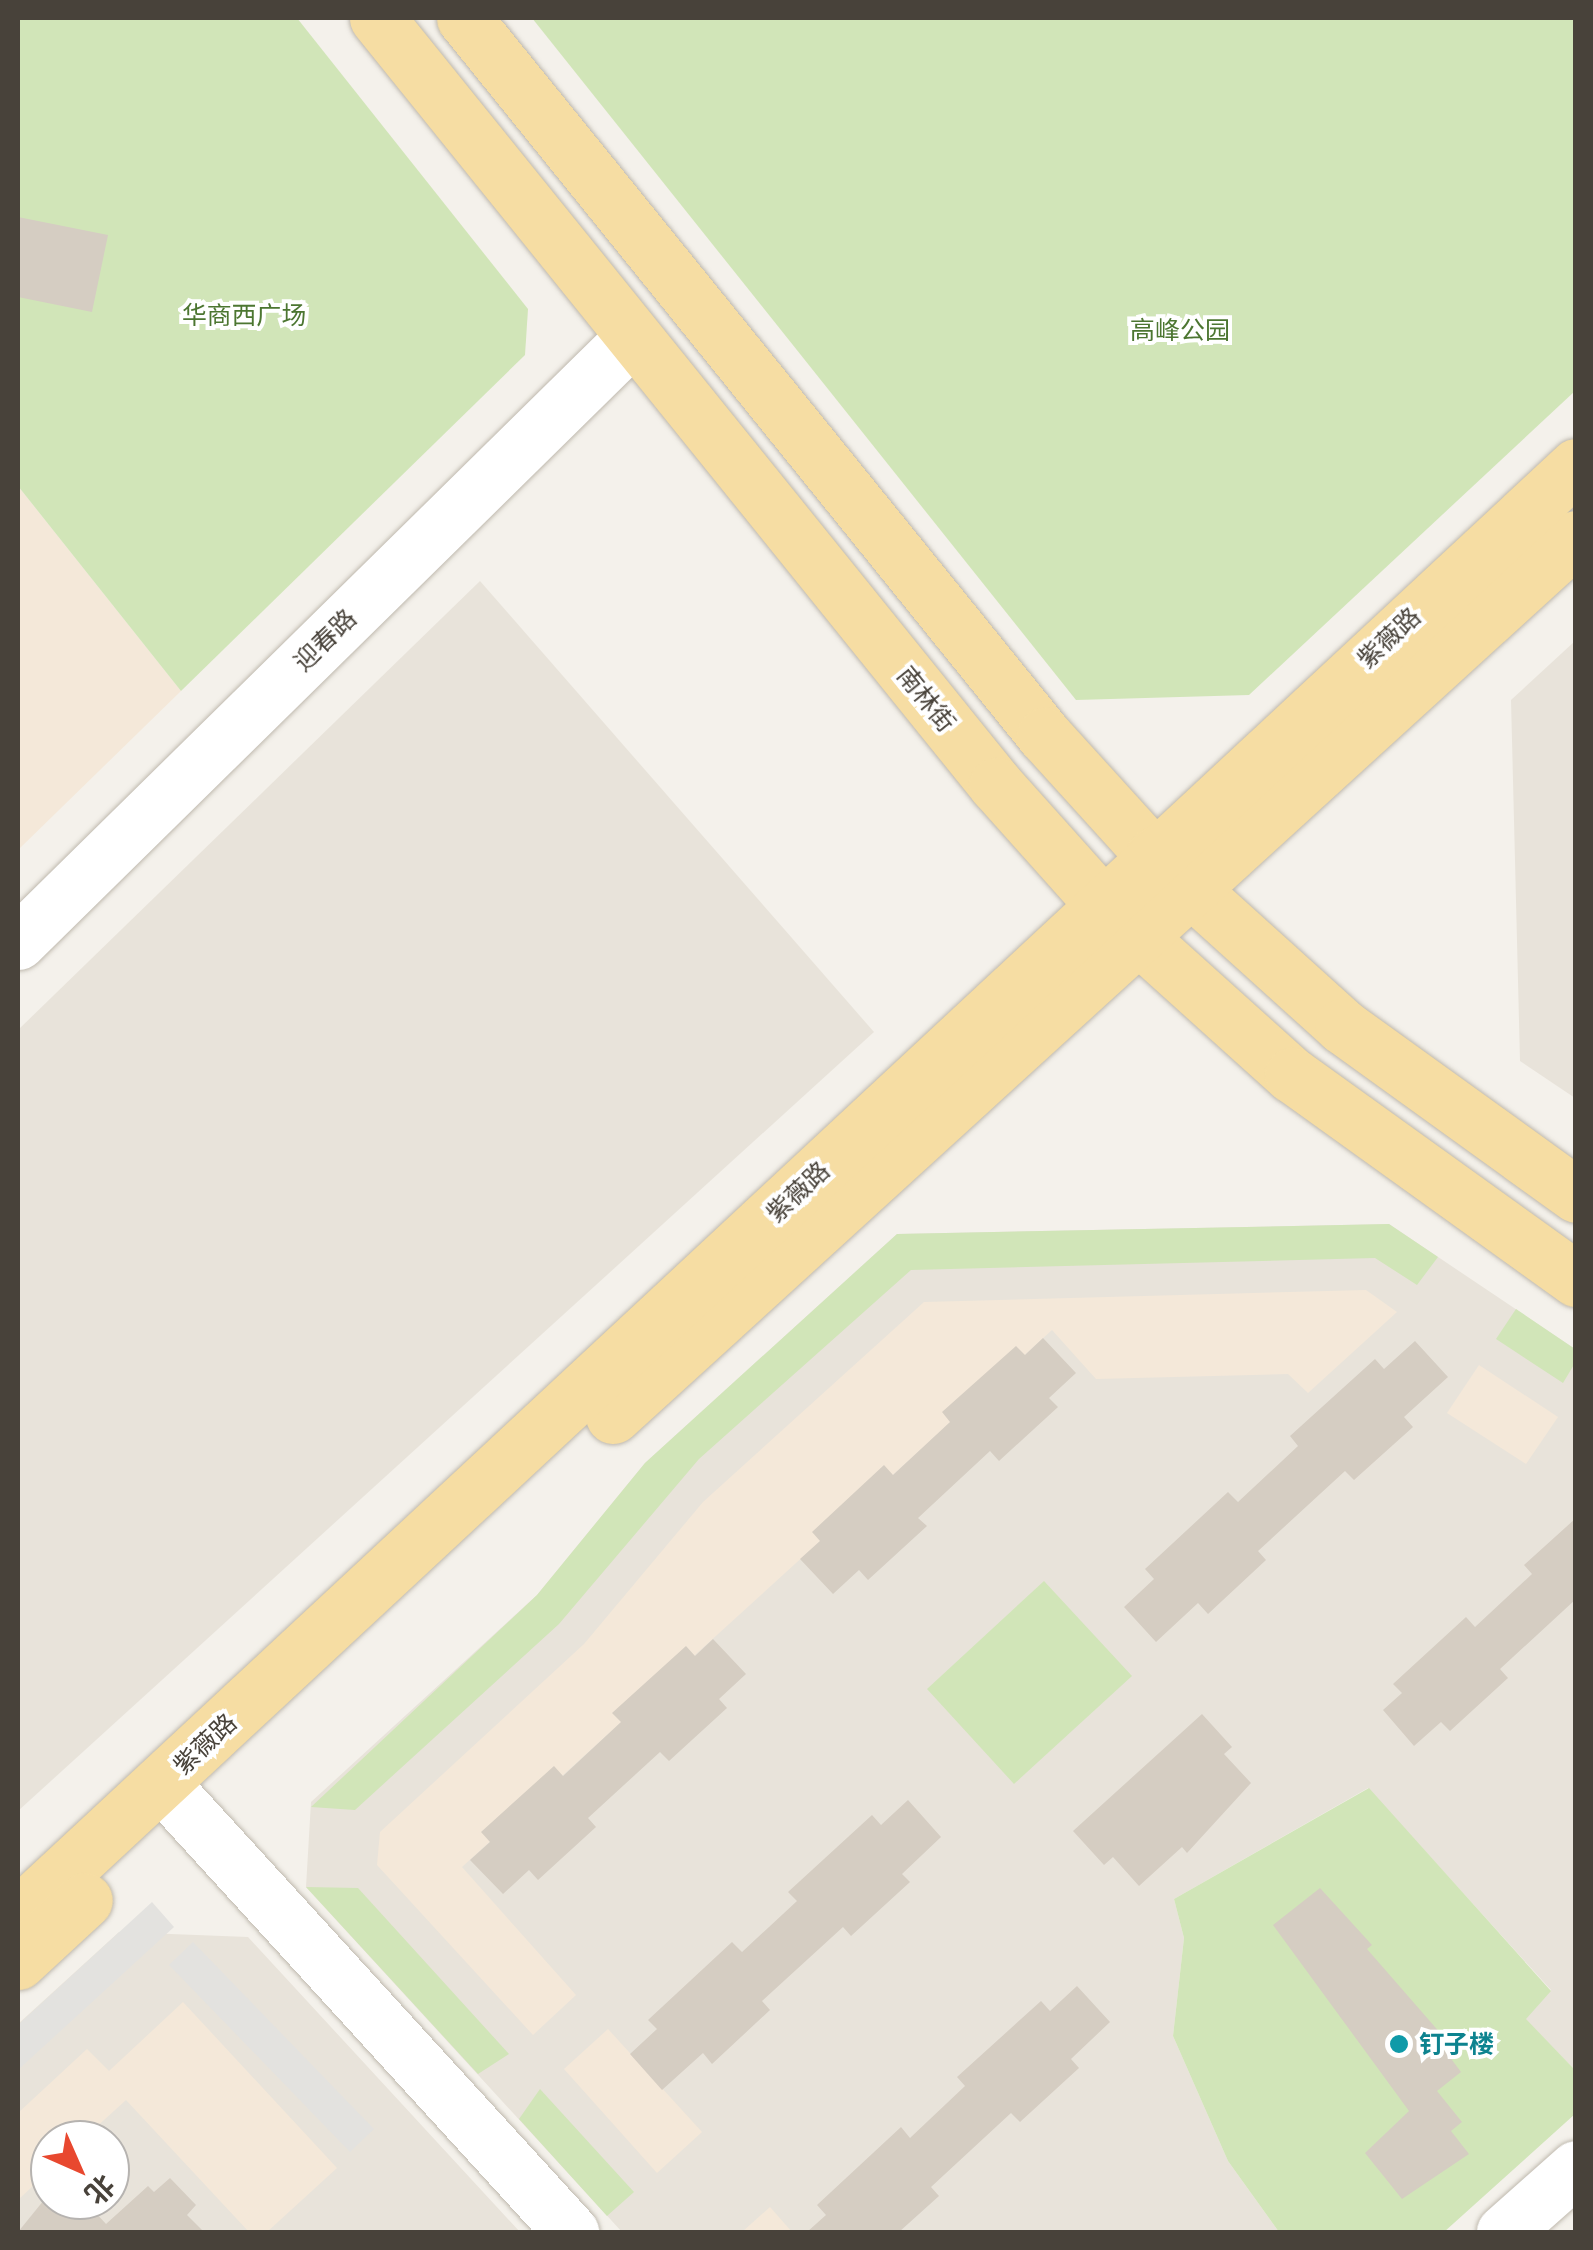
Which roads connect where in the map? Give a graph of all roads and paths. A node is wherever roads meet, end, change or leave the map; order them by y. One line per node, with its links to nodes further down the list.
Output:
1 (376, 18): 3 (main road, 南林街)
2 (464, 18): 6 (main road)
3 (632, 338): 7 (main road, 南林街); 8 (street, 迎春路)
4 (1576, 466): 6 (main road, 紫薇路)
5 (1576, 538): 6 (main road, 紫薇路)
6 (1171, 873): 7 (main road, 紫薇路); 9 (main road)
7 (1122, 922): 10 (main road, 南林街); 11 (main road, 紫薇路)
8 (18, 942)
9 (1576, 1195)
10 (1576, 1278)
11 (174, 1797): 12 (main road, 紫薇路); 13 (main road, 紫薇路); 15 (street)
12 (18, 1915)
13 (18, 1962)
14 (1576, 2168): 16 (street)
15 (571, 2232)
16 (1504, 2232)

